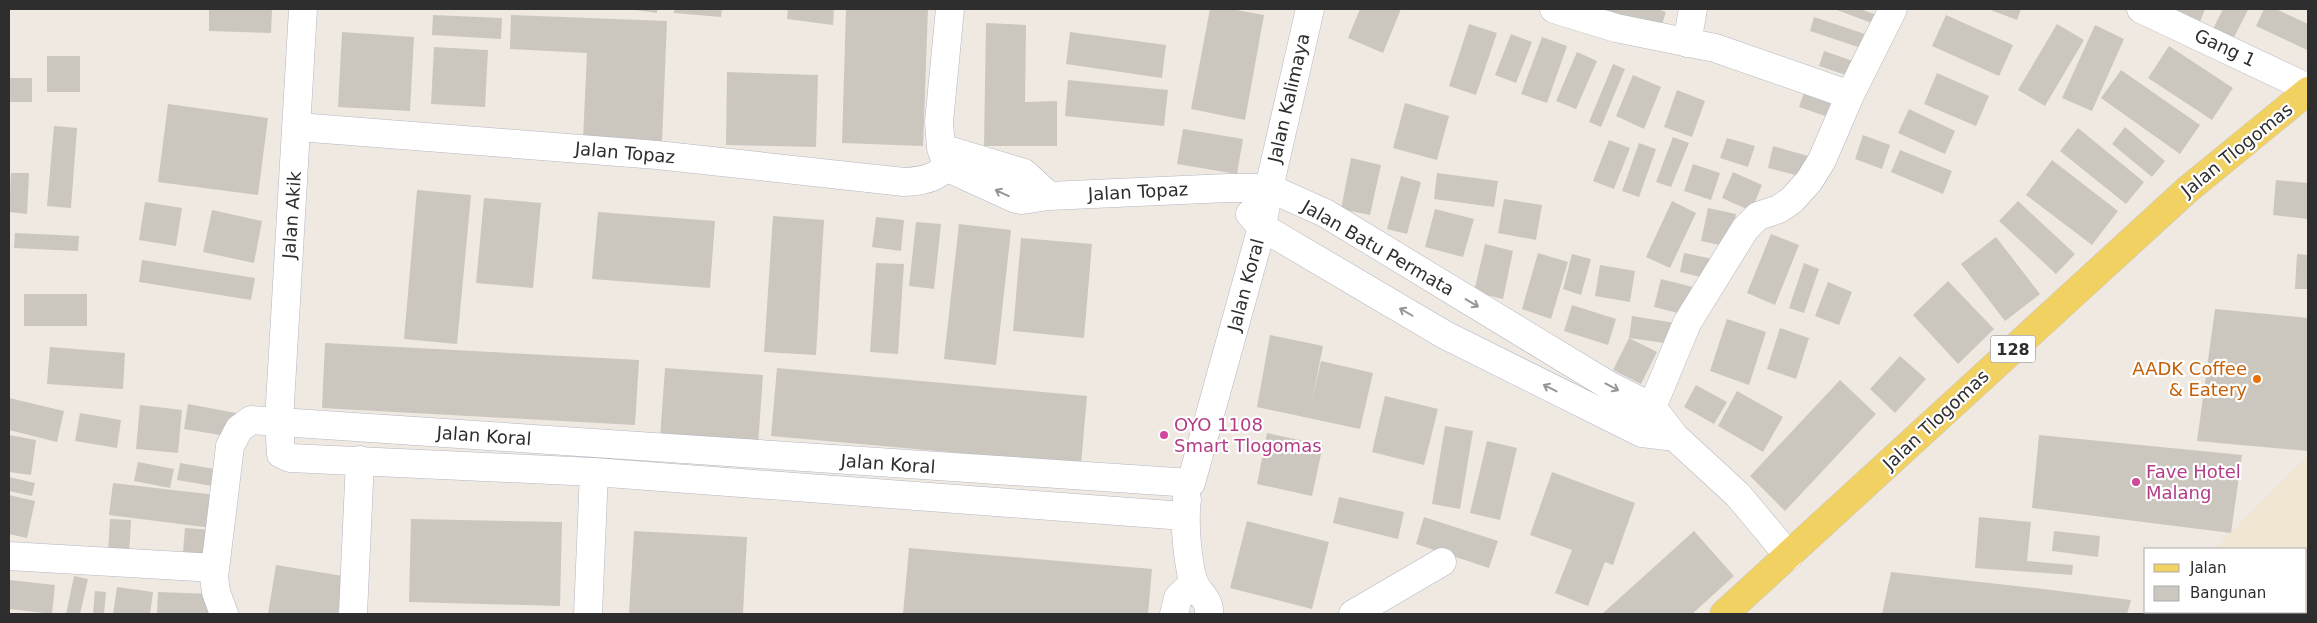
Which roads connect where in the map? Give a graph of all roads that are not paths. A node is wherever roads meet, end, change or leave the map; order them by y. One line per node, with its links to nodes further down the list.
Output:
1 (303, 9): 11 (street, Jalan Akik)
2 (950, 9): 12 (street)
3 (1310, 9): 14 (street, Jalan Kalimaya)
4 (1554, 9): 8 (street)
5 (1694, 9): 8 (street)
6 (1893, 9): 10 (street)
7 (2144, 10): 9 (street, Gang 1)
8 (1687, 43): 10 (street)
9 (2308, 90): 24 (main road, Jalan Tlogomas / 128)
10 (1850, 95): 16 (street)
11 (298, 127): 12 (street, Jalan Topaz); 17 (street, Jalan Akik)
12 (949, 156): 13 (street, Jalan Topaz)
13 (1227, 188): 14 (street, Jalan Batu Permata); 15 (street)
14 (1269, 188): 15 (street, Jalan Koral); 16 (street, Jalan Batu Permata, one-way to 16)
15 (1262, 227): 18 (street, one-way to 15); 22 (street, Jalan Koral)
16 (1652, 407): 18 (street); 19 (street, Jalan Batu Permata)
17 (279, 421): 20 (street, Jalan Akik); 22 (street, Jalan Koral); 27 (street, Jalan Koral)
18 (1642, 433): 19 (street)
19 (1675, 437): 24 (street, Jalan Batu Permata)
20 (360, 460): 21 (street); 30 (street)
21 (594, 472): 23 (street); 31 (street)
22 (1191, 484): 23 (street)
23 (1184, 516): 28 (street)
24 (1780, 546): 35 (main road, Jalan Tlogomas / 128)
25 (9, 556): 27 (street)
26 (1442, 562): 34 (street)
27 (215, 568): 29 (street)
28 (1194, 582): 32 (street); 33 (street)
29 (224, 614)
30 (353, 614)
31 (588, 614)
32 (1174, 614)
33 (1209, 614)
34 (1353, 614)
35 (1724, 614)

